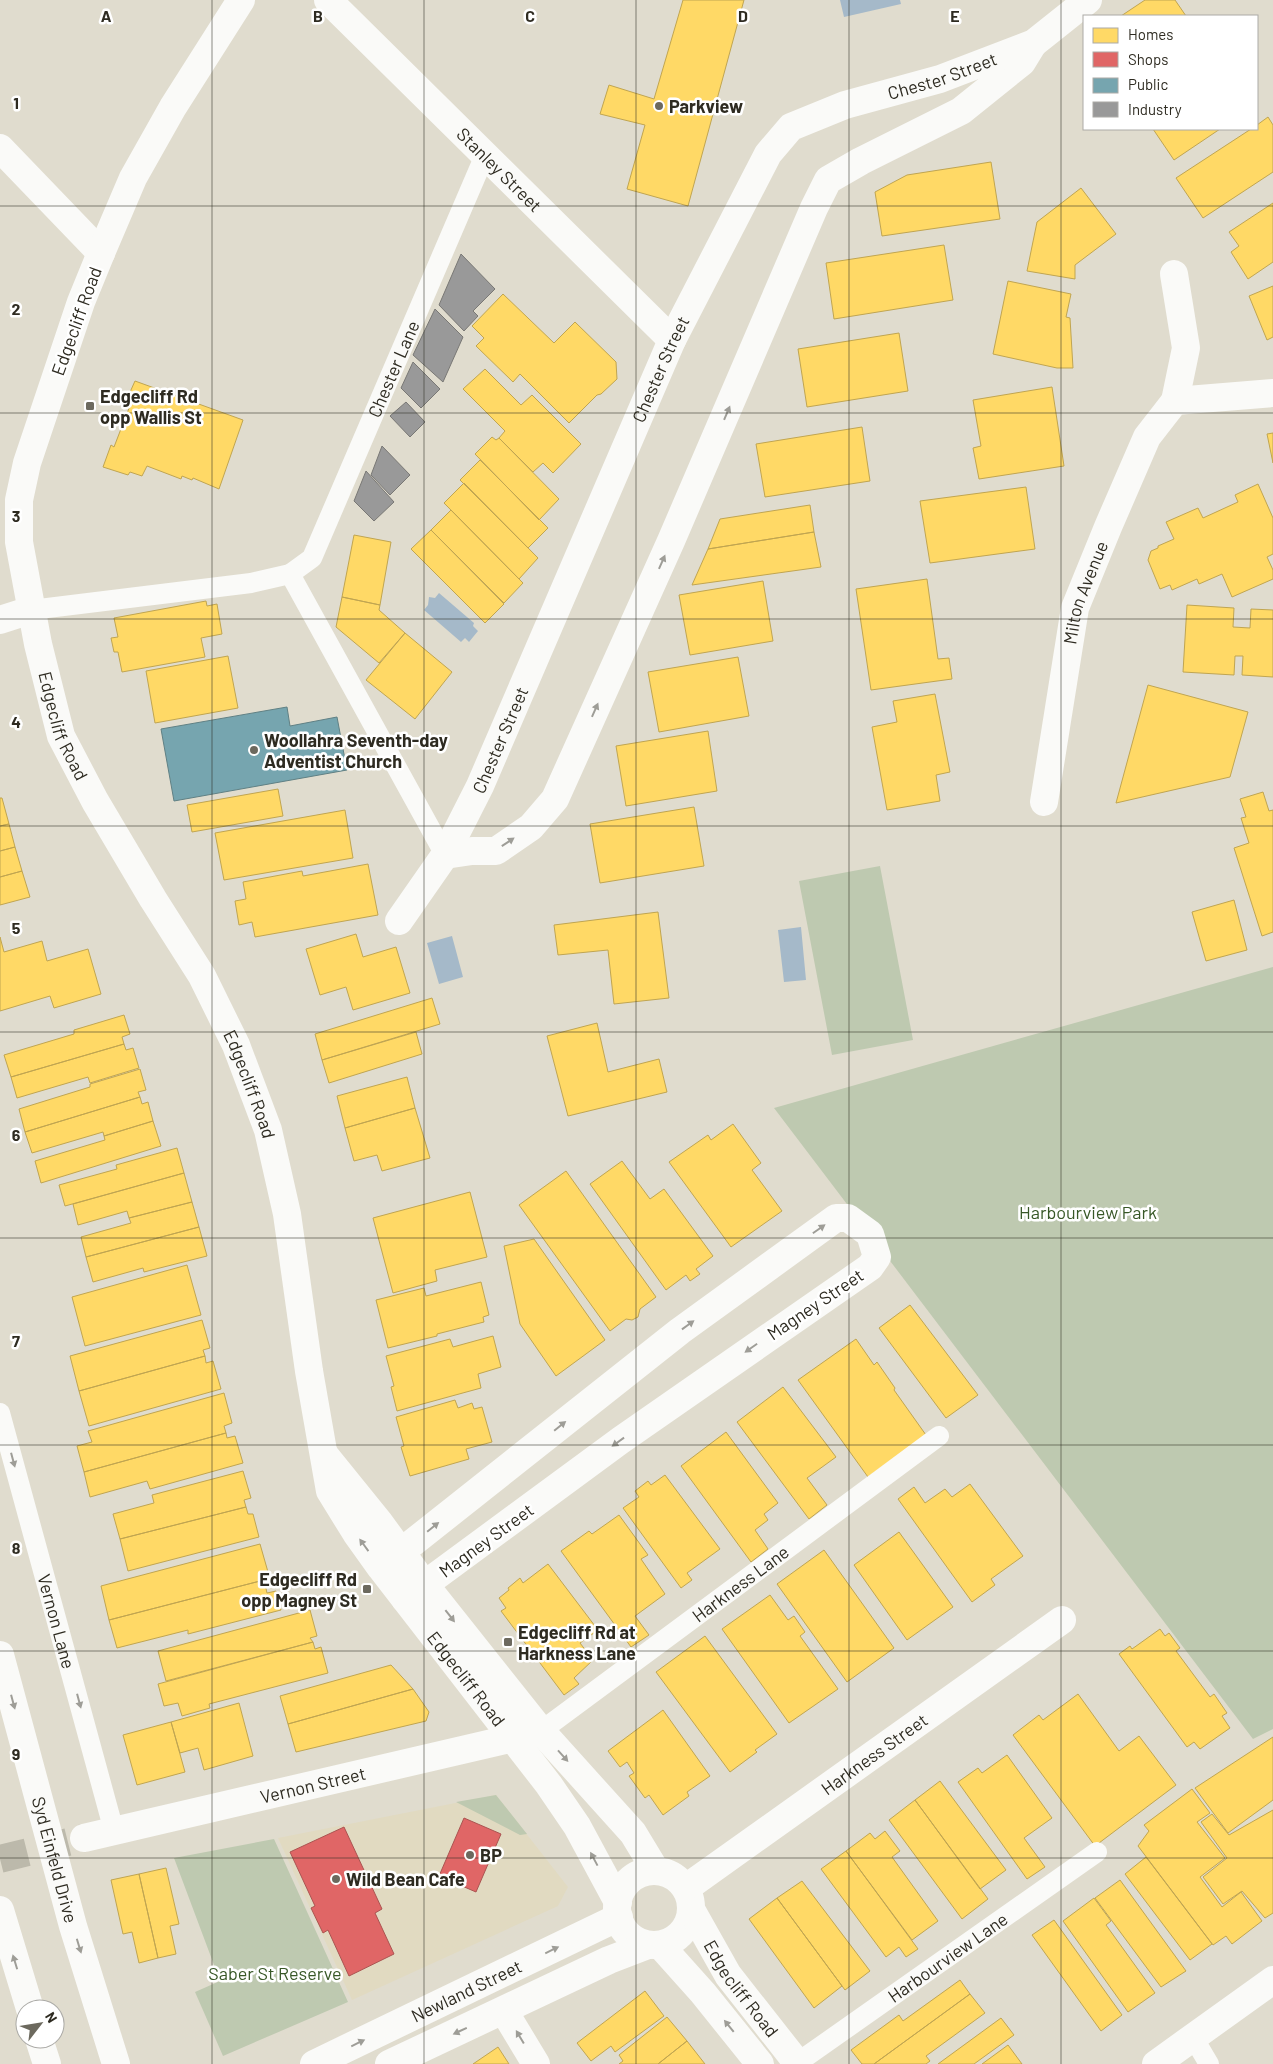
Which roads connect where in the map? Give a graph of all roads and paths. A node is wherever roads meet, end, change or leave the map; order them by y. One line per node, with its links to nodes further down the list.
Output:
1 (241, 0): 7 (street, Edgecliff Road)
2 (328, 0): 6 (street, Stanley Street)
3 (1088, 0): 4 (street, Chester Street)
4 (1034, 43): 9 (street, Chester Street); 16 (street, Chester Street, one-way to 4)
5 (0, 148): 7 (street)
6 (485, 155): 9 (street, Stanley Street); 12 (lane, Chester Lane)
7 (101, 253): 13 (street, Edgecliff Road)
8 (1174, 274): 11 (street, Milton Avenue)
9 (672, 340): 16 (street, Chester Street)
10 (1273, 393): 11 (street)
11 (1175, 401): 15 (street, Milton Avenue)
12 (290, 574): 13 (lane, Chester Lane); 16 (lane)
13 (31, 610): 14 (street); 20 (street, Edgecliff Road)
14 (0, 620)
15 (1044, 802)
16 (445, 855): 17 (street, Chester Street)
17 (399, 921)
18 (0, 1412): 26 (lane, Vernon Lane, one-way to 26)
19 (939, 1436): 24 (lane, Harkness Lane)
20 (391, 1560): 21 (street, Edgecliff Road); 21 (street, Magney Street, one-way to 21)
21 (415, 1592): 24 (street, Edgecliff Road, one-way to 24); 25 (street, Edgecliff Road)
22 (1062, 1620): 30 (street, Harkness Street)
23 (0, 1655): 40 (street, Syd Einfeld Drive, one-way to 40)
24 (541, 1731): 25 (street, Vernon Street); 29 (street, Edgecliff Road, one-way to 29)
25 (513, 1738): 26 (street, Vernon Street); 31 (street, Edgecliff Road, one-way to 25)
26 (114, 1831): 27 (street, Vernon Street)
27 (84, 1838)
28 (1097, 1852): 45 (lane, Harbourview Lane)
29 (656, 1871): 30 (street); 31 (street)
30 (689, 1900): 33 (street); 45 (street, Edgecliff Road)
31 (618, 1909): 33 (street); 41 (street, Newland Street, one-way to 31)
32 (0, 1910): 35 (street, one-way to 32)
33 (654, 1945): 36 (street, Newland Street); 44 (street, Edgecliff Road, one-way to 33)
34 (1273, 1980): 37 (street)
35 (27, 1999)
36 (504, 2011): 42 (street, Newland Street, one-way to 42); 43 (street, one-way to 36)
37 (1193, 2037): 46 (street); 47 (lane)
38 (42, 2049): 39 (street)
39 (47, 2064)
40 (116, 2064)
41 (314, 2064)
42 (389, 2064)
43 (536, 2064)
44 (760, 2064)
45 (797, 2064)
46 (1156, 2064)
47 (1209, 2064)

